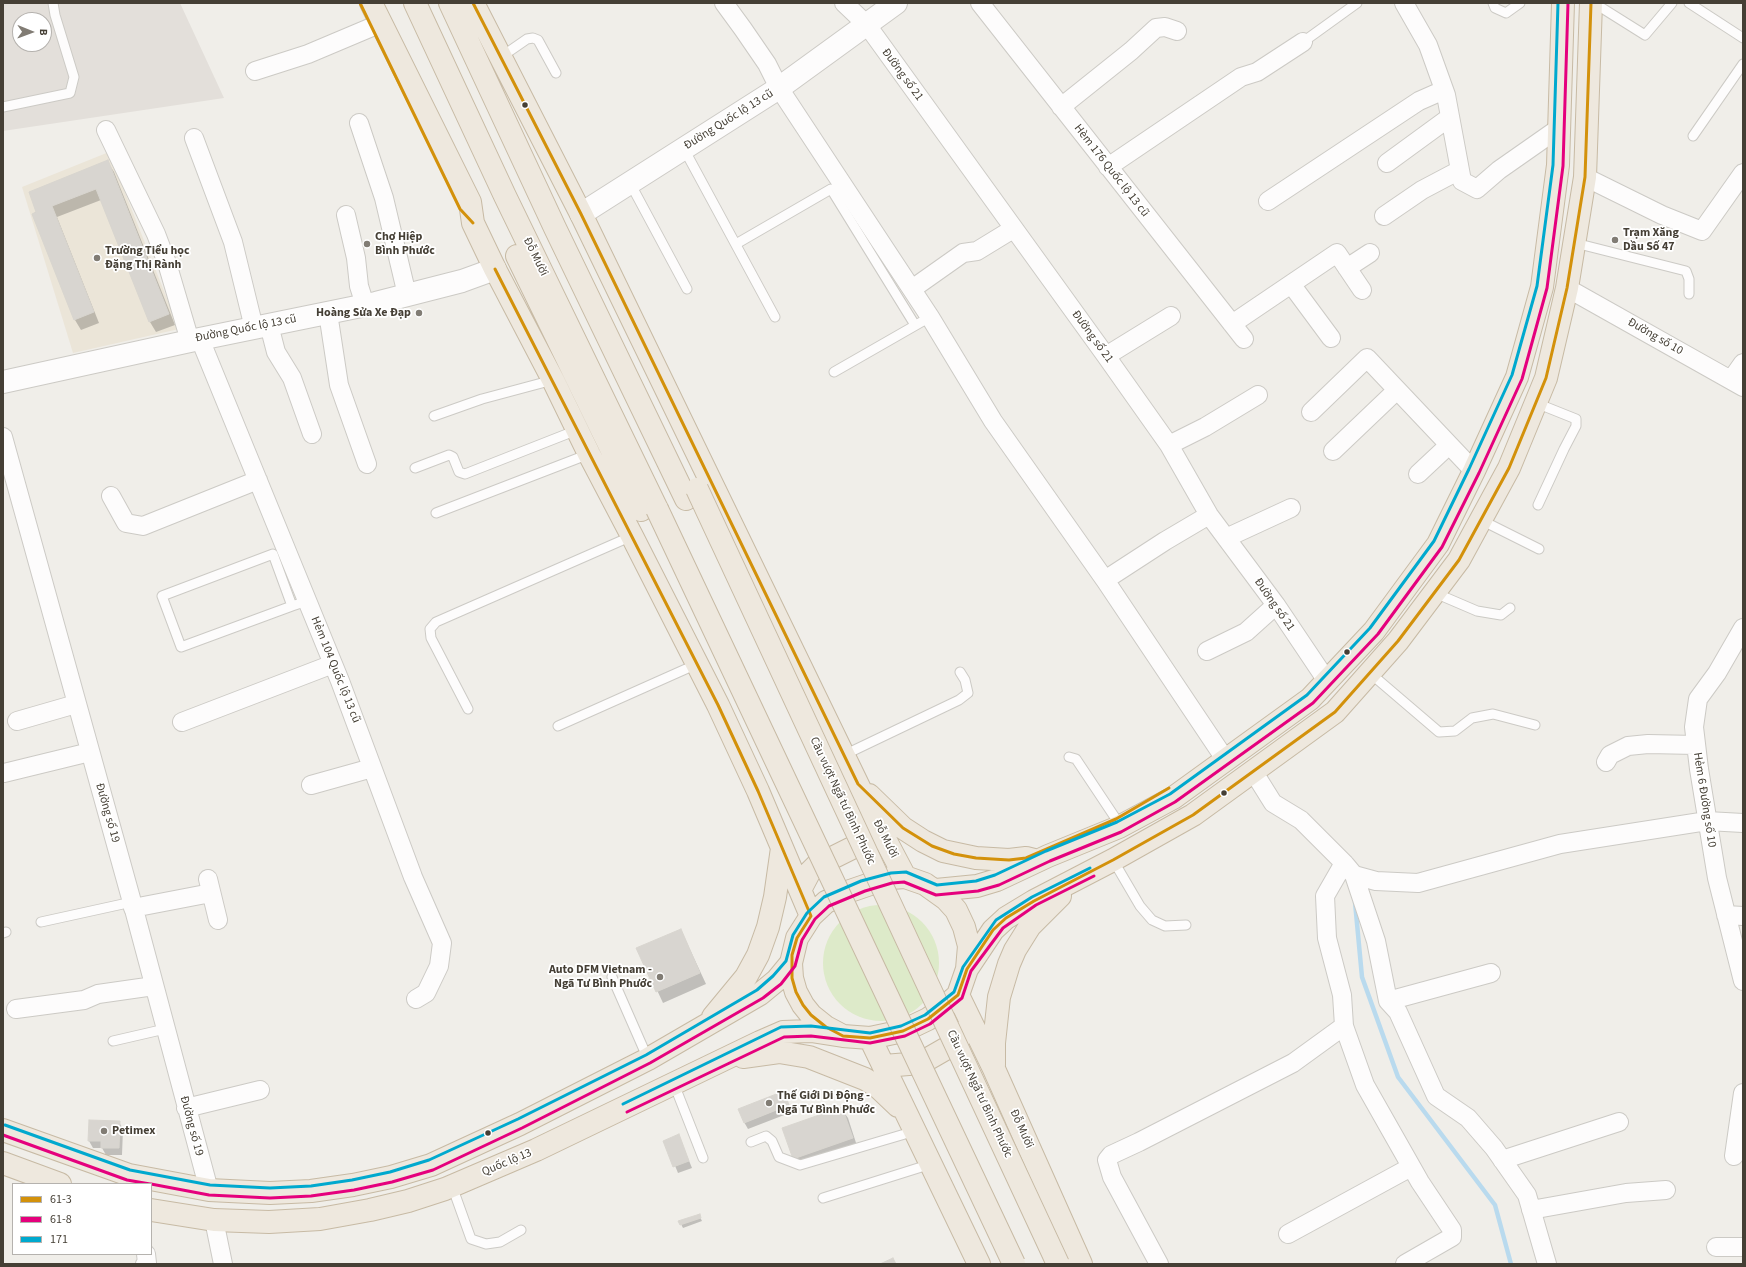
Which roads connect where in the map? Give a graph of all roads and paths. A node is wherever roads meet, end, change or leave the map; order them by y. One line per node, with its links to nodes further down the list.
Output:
1 (53, 3): 30 (lane)
2 (360, 3): 20 (highway)
3 (371, 3): 49 (highway)
4 (415, 3): 53 (highway, Đỗ Mười)
5 (450, 3): 48 (highway, Đỗ Mười)
6 (724, 3): 28 (street)
7 (844, 3): 19 (street, Đường số 21)
8 (896, 3): 19 (street, Đường Quốc lộ 13 cũ)
9 (1357, 3): 23 (lane)
10 (1404, 3): 29 (street)
11 (1493, 3): 12 (lane)
12 (1520, 3)
13 (1563, 3): 34 (highway)
14 (1592, 3): 15 (lane); 43 (highway)
15 (1672, 3)
16 (1689, 3): 22 (lane)
17 (982, 4): 31 (street, Hèm 176 Quốc lộ 13 cũ)
18 (473, 5): 24 (highway, Đỗ Mười)
19 (867, 25): 28 (street, Đường Quốc lộ 13 cũ); 50 (street, Đường số 21)
20 (372, 27): 26 (street); 49 (highway)
21 (1177, 31): 31 (street)
22 (1743, 38)
23 (1303, 42): 40 (street)
24 (501, 57): 27 (lane); 48 (highway, Đỗ Mười)
25 (1743, 64): 36 (lane)
26 (255, 71)
27 (556, 73)
28 (780, 88): 38 (street, Đường Quốc lộ 13 cũ); 60 (street)
29 (1444, 90): 32 (street); 45 (street)
30 (3, 107)
31 (1061, 107): 40 (street, Hèm 176 Quốc lộ 13 cũ)
32 (1450, 117): 39 (street); 41 (street)
33 (359, 123): 63 (street)
34 (1559, 128): 41 (street); 94 (highway)
35 (106, 130): 73 (street, Hẻm 104 Quốc lộ 13 cũ)
36 (1693, 136)
37 (194, 138): 70 (street)
38 (684, 149): 44 (street, Đường Quốc lộ 13 cũ); 52 (lane)
39 (1387, 163)
40 (1108, 167): 69 (street, Hèm 176 Quốc lộ 13 cũ)
41 (1458, 170): 47 (street)
42 (1743, 173): 43 (street)
43 (1585, 177): 51 (highway)
44 (630, 183): 48 (street, Đường Quốc lộ 13 cũ); 59 (lane)
45 (1268, 201)
46 (346, 215): 64 (street)
47 (1384, 216)
48 (567, 221): 97 (highway, Đỗ Mười); 128 (highway, Đỗ Mười)
49 (474, 223): 56 (highway)
50 (1013, 229): 60 (street); 74 (street, Đường số 21)
51 (1575, 243): 58 (highway); 62 (lane)
52 (736, 244): 66 (lane); 68 (lane)
53 (524, 252): 56 (highway, Đường Quốc lộ 13 cũ); 101 (highway, Đỗ Mười)
54 (1370, 253): 55 (street)
55 (1347, 268): 57 (street); 61 (street)
56 (495, 269): 63 (street, Đường Quốc lộ 13 cũ); 77 (highway)
57 (1292, 284): 69 (street); 71 (street)
58 (1567, 288): 79 (street, Đường số 10); 82 (highway)
59 (687, 289)
60 (912, 289): 68 (street)
61 (1362, 290)
62 (1689, 294)
63 (407, 295): 64 (street, Đường Quốc lộ 13 cũ)
64 (365, 305): 65 (street, Đường Quốc lộ 13 cũ)
65 (328, 313): 70 (street, Đường Quốc lộ 13 cũ); 92 (street)
66 (776, 316)
67 (1171, 316): 74 (street)
68 (923, 321): 76 (lane); 108 (street)
69 (1232, 324): 72 (street, Hèm 176 Quốc lộ 13 cũ)
70 (261, 326): 73 (street, Đường Quốc lộ 13 cũ); 86 (street)
71 (1331, 338)
72 (1244, 339)
73 (195, 340): 78 (street, Đường Quốc lộ 13 cũ); 96 (street, Hẻm 104 Quốc lộ 13 cũ)
74 (1106, 356): 89 (street, Đường số 21)
75 (1743, 363): 79 (street)
76 (834, 372)
77 (553, 380): 84 (lane); 85 (highway)
78 (3, 382)
79 (1737, 383)
80 (1397, 390): 83 (street); 88 (street); 90 (street)
81 (1258, 395): 89 (street)
82 (1536, 403): 99 (lane); 104 (highway)
83 (1311, 412)
84 (434, 416)
85 (577, 430): 91 (highway); 93 (lane)
86 (312, 434)
87 (3, 437): 120 (street, Đường số 19)
88 (1449, 445): 94 (street); 95 (street)
89 (1169, 446): 103 (street, Đường số 21)
90 (1333, 451)
91 (589, 454): 102 (lane); 105 (highway)
92 (367, 464)
93 (415, 468)
94 (1474, 471): 119 (highway)
95 (1418, 474)
96 (258, 480): 98 (street); 110 (street, Hẻm 104 Quốc lộ 13 cũ)
97 (692, 494): 208 (highway, Cầu vượt Ngã tư Bình Phước); 209 (highway, Cầu vượt Ngã tư Bình Phước, bridge)
98 (111, 496)
99 (1538, 505)
100 (1291, 508): 106 (street)
101 (650, 512): 206 (highway); 207 (highway, bridge)
102 (436, 513)
103 (1210, 515): 106 (street, Đường số 21); 108 (street)
104 (1480, 520): 107 (lane); 109 (highway)
105 (632, 536): 116 (highway); 121 (lane)
106 (1226, 538): 111 (street, Đường số 21)
107 (1539, 549)
108 (1105, 580): 130 (street)
109 (1435, 593): 112 (lane); 118 (highway)
110 (300, 603): 110 (lane); 115 (street, Hẻm 104 Quốc lộ 13 cũ)
111 (1276, 606): 114 (street); 119 (street, Đường số 21)
112 (1510, 608)
113 (1743, 628): 126 (street, Hẻm 6 Đường số 10)
114 (1207, 651)
115 (333, 664): 123 (street); 132 (street, Hẻm 104 Quốc lộ 13 cũ)
116 (697, 664): 125 (lane); 141 (highway)
117 (960, 672): 128 (lane)
118 (1370, 673): 124 (lane); 133 (highway)
119 (1327, 681): 130 (highway)
120 (76, 704): 122 (street); 127 (street, Đường số 19)
121 (468, 709)
122 (17, 721)
123 (182, 722)
124 (1535, 725)
125 (558, 726)
126 (1696, 745): 131 (street); 138 (street, Hẻm 6 Đường số 10)
127 (90, 752): 134 (street); 149 (street, Đường số 19)
128 (844, 755): 135 (highway, Đỗ Mười)
129 (1069, 757): 137 (lane)
130 (1222, 762): 137 (highway); 143 (highway)
131 (1606, 762)
132 (372, 768): 136 (street); 162 (street, Hẻm 104 Quốc lộ 13 cũ)
133 (1253, 771): 142 (highway); 144 (street)
134 (4, 773)
135 (858, 784): 140 (highway, Đỗ Mười); 143 (highway)
136 (311, 785)
137 (1116, 819): 143 (highway)
138 (1707, 821): 139 (street); 144 (street); 151 (street, Hẻm 6 Đường số 10)
139 (1743, 823)
140 (883, 837): 146 (highway, Đỗ Mười); 147 (highway)
141 (782, 846): 147 (highway); 166 (highway)
142 (1113, 860): 145 (highway); 154 (lane)
143 (1028, 863): 148 (highway)
144 (1349, 869): 163 (street); 167 (street)
145 (1088, 874): 156 (highway); 175 (highway)
146 (904, 878): 148 (highway); 150 (highway)
147 (800, 890): 150 (highway)
148 (936, 890): 156 (highway)
149 (132, 905): 152 (street); 153 (lane); 160 (street, Đường số 19)
150 (811, 916): 155 (highway)
151 (1734, 916): 159 (street, Hẻm 6 Đường số 10)
152 (218, 920)
153 (41, 922)
154 (1186, 925)
155 (791, 963): 166 (highway); 169 (highway)
156 (967, 969): 161 (highway)
157 (1491, 973): 163 (street)
158 (612, 977): 173 (lane)
159 (1743, 981)
160 (154, 986): 164 (street); 168 (street, Đường số 19)
161 (958, 994): 165 (highway, Đỗ Mười); 170 (highway, Quốc lộ 13)
162 (416, 999)
163 (1388, 1000): 186 (street)
164 (16, 1009)
165 (970, 1021): 174 (highway); 175 (highway, Đỗ Mười)
166 (708, 1025): 173 (highway)
167 (1344, 1026): 189 (street); 211 (street)
168 (165, 1029): 171 (lane); 179 (street, Đường số 19)
169 (843, 1036): 170 (highway, Quốc lộ 13); 172 (highway, Quốc lộ 13)
170 (870, 1038): 174 (highway)
171 (113, 1041)
172 (726, 1058): 176 (highway, Quốc lộ 13); 181 (highway)
173 (648, 1059): 192 (highway)
174 (884, 1066): 181 (highway)
175 (994, 1069): 210 (highway, Đỗ Mười)
176 (674, 1084): 185 (lane); 191 (highway, Quốc lộ 13)
177 (260, 1090): 179 (street)
178 (1743, 1093): 184 (street)
179 (186, 1108): 192 (street, Đường số 19)
180 (1620, 1122): 186 (street)
181 (913, 1125): 183 (lane); 188 (highway)
182 (3, 1130): 192 (highway)
183 (750, 1142)
184 (1734, 1156)
185 (703, 1158)
186 (1502, 1160): 196 (street)
187 (3, 1162): 190 (highway)
188 (931, 1164): 194 (lane); 205 (highway)
189 (1411, 1167): 199 (street); 212 (street)
190 (57, 1183)
191 (452, 1186): 197 (highway, Quốc lộ 13); 198 (lane)
192 (209, 1190)
193 (1666, 1190): 196 (street)
194 (823, 1198)
195 (152, 1210): 197 (highway, Quốc lộ 13)
196 (1531, 1210): 213 (street)
197 (214, 1220): 204 (street)
198 (521, 1230)
199 (1288, 1234)
200 (1716, 1247): 201 (street)
201 (1743, 1247)
202 (146, 1255): 203 (street)
203 (145, 1264)
204 (223, 1264)
205 (979, 1264)
206 (1001, 1264)
207 (1014, 1264)
208 (1047, 1264)
209 (1058, 1264)
210 (1081, 1264)
211 (1159, 1264)
212 (1405, 1264)
213 (1546, 1264)

